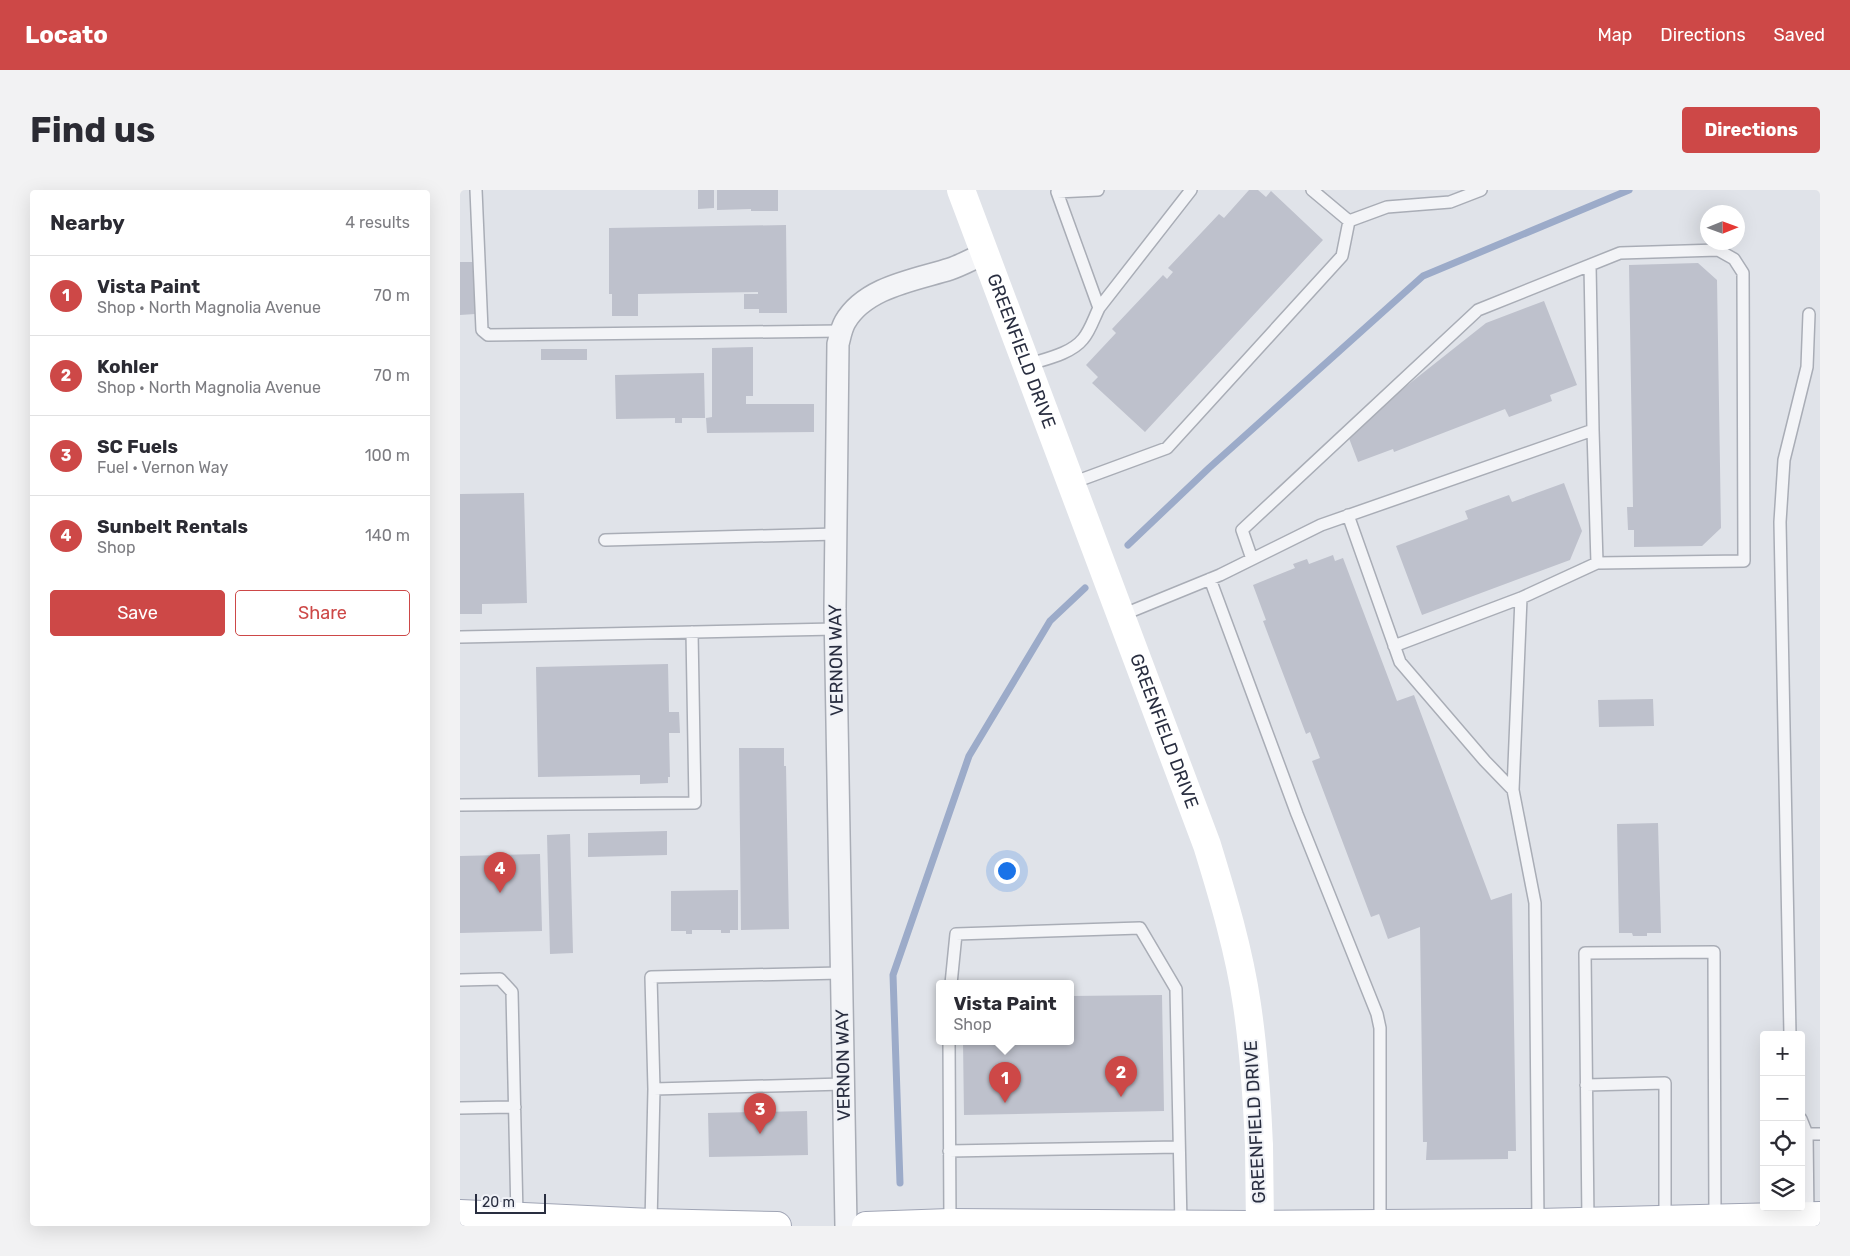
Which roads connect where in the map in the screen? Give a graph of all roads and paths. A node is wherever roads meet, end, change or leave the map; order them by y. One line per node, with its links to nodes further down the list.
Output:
1 (476, 190): 12 (lane)
2 (961, 190): 8 (main road)
3 (1098, 190): 10 (lane)
4 (1192, 190): 10 (lane)
5 (1312, 190): 7 (lane)
6 (1481, 190): 7 (lane)
7 (1348, 221): 15 (lane)
8 (986, 253): 12 (street, VERNON WAY); 13 (main road, GREENFIELD DRIVE)
9 (1590, 265): 14 (lane); 19 (lane); 20 (lane)
10 (1099, 308): 13 (lane)
11 (1809, 314): 33 (lane)
12 (841, 331): 17 (street, VERNON WAY)
13 (1027, 365): 15 (main road, GREENFIELD DRIVE)
14 (1593, 430): 16 (lane); 20 (lane)
15 (1072, 483): 23 (main road, GREENFIELD DRIVE)
16 (1348, 515): 19 (lane); 27 (lane)
17 (836, 534): 18 (lane); 24 (street, VERNON WAY)
18 (605, 540)
19 (1252, 559): 21 (lane)
20 (1597, 563): 22 (lane)
21 (1210, 579): 23 (lane); 54 (lane)
22 (1521, 598): 27 (lane); 28 (lane)
23 (1122, 615): 58 (main road, GREENFIELD DRIVE, bridge)
24 (836, 629): 25 (lane); 30 (street, VERNON WAY)
25 (692, 632): 26 (lane); 29 (lane)
26 (460, 637)
27 (1394, 646): 28 (lane)
28 (1513, 790): 51 (lane)
29 (460, 805)
30 (841, 973): 35 (street, VERNON WAY); 37 (lane)
31 (460, 980): 38 (lane)
32 (951, 980): 43 (lane)
33 (1790, 1031)
34 (949, 1045): 44 (lane)
35 (843, 1084): 37 (lane); 56 (street, VERNON WAY)
36 (1586, 1085): 47 (lane); 49 (lane); 51 (lane)
37 (654, 1089): 50 (lane)
38 (515, 1107): 39 (lane); 46 (lane)
39 (460, 1108)
40 (1802, 1121): 41 (lane)
41 (1807, 1134): 42 (lane); 48 (lane)
42 (1820, 1134)
43 (1179, 1147): 44 (lane); 53 (lane)
44 (949, 1151): 52 (lane)
45 (460, 1214): 46 (main road)
46 (517, 1216): 50 (main road)
47 (1715, 1218): 48 (main road); 49 (main road)
48 (1798, 1218)
49 (1665, 1220): 51 (main road)
50 (652, 1223): 55 (main road)
51 (1562, 1223): 54 (main road)
52 (950, 1224): 53 (main road); 57 (main road)
53 (1181, 1224): 54 (main road)
54 (1380, 1224)
55 (777, 1226)
56 (846, 1226)
57 (866, 1226)
58 (1260, 1226)

